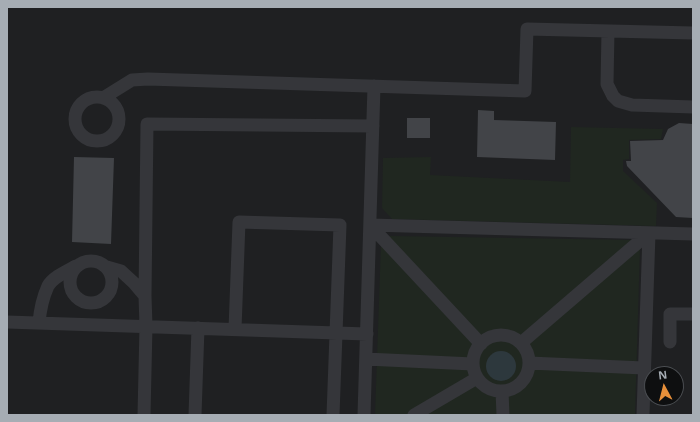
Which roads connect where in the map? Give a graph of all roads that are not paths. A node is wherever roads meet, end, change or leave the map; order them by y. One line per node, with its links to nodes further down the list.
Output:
1 (608, 31): 2 (street); 3 (street); 6 (street)
2 (693, 33)
3 (374, 86): 4 (street); 7 (street)
4 (104, 98)
5 (693, 103): 6 (street)
6 (693, 106)
7 (373, 126): 8 (street); 13 (street)
8 (370, 225): 9 (street); 21 (street); 24 (street)
9 (649, 233): 10 (street); 23 (street); 28 (street)
10 (693, 234)
11 (76, 266): 12 (street); 12 (street); 16 (street)
12 (107, 267): 13 (street)
13 (145, 296): 17 (street)
14 (693, 314): 22 (street)
15 (7, 322): 16 (street)
16 (38, 323): 17 (street)
17 (146, 326): 18 (street); 32 (street)
18 (198, 328): 19 (street); 33 (street)
19 (235, 329): 20 (street); 20 (street)
20 (336, 333): 21 (street); 34 (street)
21 (367, 334): 25 (street)
22 (670, 342)
23 (521, 343): 24 (street); 26 (street)
24 (481, 344): 27 (street)
25 (366, 359): 27 (street); 35 (street)
26 (529, 363): 29 (street); 31 (street)
27 (473, 364): 30 (street)
28 (644, 366)
29 (644, 368): 38 (street)
30 (477, 378): 31 (street); 36 (street)
31 (502, 391): 37 (street)
32 (144, 415)
33 (195, 415)
34 (333, 415)
35 (364, 415)
36 (414, 415)
37 (503, 415)
38 (643, 415)

